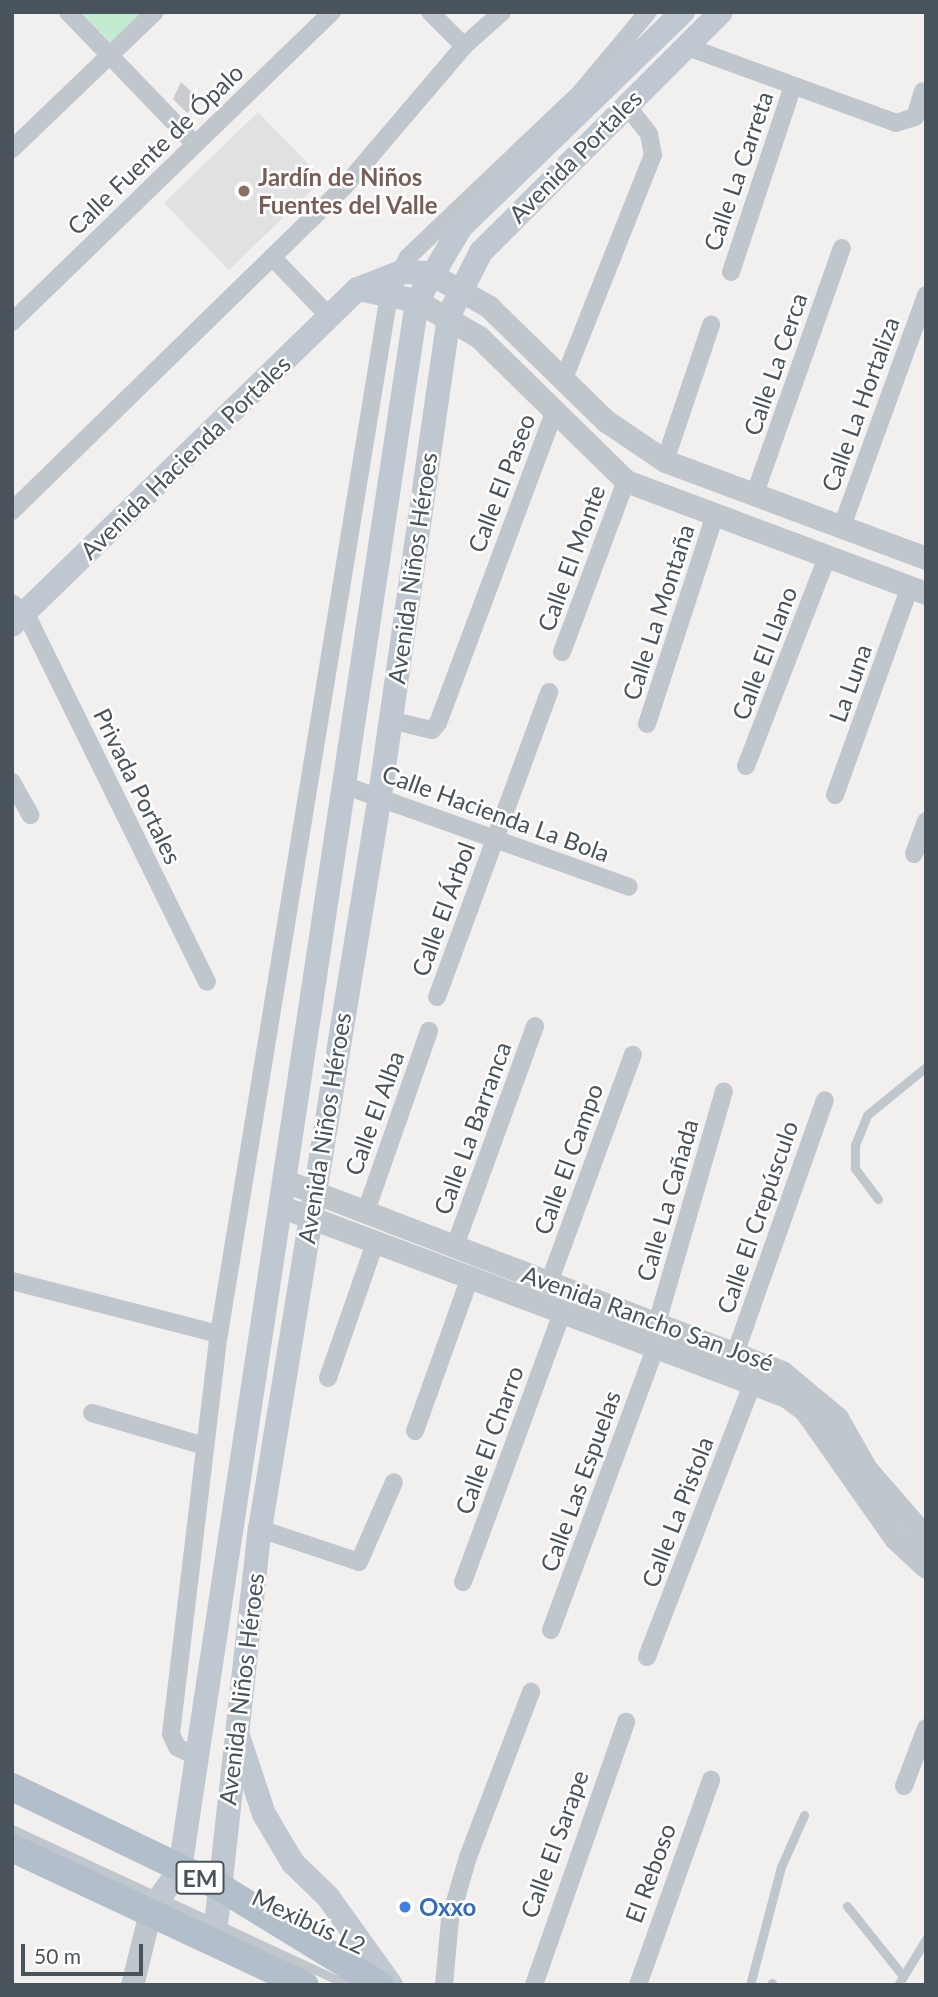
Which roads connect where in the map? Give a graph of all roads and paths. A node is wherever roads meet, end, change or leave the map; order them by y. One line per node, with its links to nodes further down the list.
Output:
1 (68, 12): 11 (street)
2 (155, 12): 11 (street)
3 (332, 12): 15 (street, Calle Fuente de Ópalo)
4 (430, 12): 10 (street)
5 (502, 12): 10 (street)
6 (648, 12): 19 (street)
7 (683, 12): 21 (main road, Avenida Portales)
8 (721, 12): 9 (main road, Avenida Portales)
9 (685, 46): 12 (street); 14 (main road, Avenida Portales)
10 (464, 47): 18 (street)
11 (110, 56): 15 (street); 16 (street)
12 (793, 86): 13 (street); 20 (street, Calle La Carreta)
13 (923, 91)
14 (626, 105): 22 (main road, Avenida Portales); 31 (street)
15 (194, 144): 29 (street, Calle Fuente de Ópalo)
16 (12, 149)
17 (842, 247): 35 (street, Calle La Cerca)
18 (272, 257): 28 (street); 36 (street)
19 (401, 272): 21 (main road, Avenida Hacienda Portales); 23 (main road, Avenida Hacienda Portales); 24 (street)
20 (731, 272)
21 (429, 273): 22 (street); 26 (main road, Avenida Portales)
22 (463, 287): 27 (main road, Avenida Portales); 31 (street)
23 (358, 289): 24 (main road); 28 (main road, Avenida Hacienda Portales)
24 (389, 295): 26 (main road); 81 (street)
25 (926, 295): 39 (street, Calle La Hortaliza)
26 (417, 301): 27 (street); 52 (main road, Avenida Niños Héroes)
27 (449, 315): 32 (street); 48 (main road, Avenida Niños Héroes)
28 (329, 316): 45 (main road, Avenida Hacienda Portales)
29 (12, 322)
30 (711, 325): 33 (street)
31 (564, 381): 33 (street)
32 (554, 412): 34 (street); 48 (street, Calle El Paseo)
33 (665, 461): 35 (street)
34 (626, 481): 37 (street); 46 (street, Calle El Monte)
35 (763, 500): 38 (street); 40 (street)
36 (12, 511)
37 (715, 515): 40 (street); 49 (street, Calle La Montaña)
38 (809, 516): 39 (street); 41 (street)
39 (841, 529): 43 (street)
40 (761, 534): 41 (street)
41 (799, 547): 42 (street)
42 (827, 557): 44 (street); 50 (street, Calle El Llano)
43 (926, 558)
44 (918, 590): 54 (street, La Luna)
45 (16, 613): 60 (street, Privada Portales)
46 (562, 652)
47 (549, 692): 57 (street, Calle El Árbol)
48 (390, 720): 53 (main road, Avenida Niños Héroes)
49 (647, 724)
50 (746, 766)
51 (12, 782): 55 (street)
52 (346, 786): 53 (street, Calle Hacienda La Bola); 68 (main road, Avenida Niños Héroes)
53 (380, 795): 57 (street, Calle Hacienda La Bola); 69 (main road, Avenida Niños Héroes)
54 (835, 795)
55 (30, 815)
56 (926, 821): 58 (street)
57 (496, 838): 59 (street, Calle Hacienda La Bola); 61 (street, Calle El Árbol)
58 (914, 854)
59 (629, 887)
60 (207, 982)
61 (437, 997)
62 (535, 1026): 75 (street, Calle La Barranca)
63 (429, 1031): 72 (street, Calle El Alba)
64 (633, 1055): 77 (street, Calle El Campo)
65 (926, 1067): 70 (lane)
66 (724, 1091): 80 (street, Calle La Cañada)
67 (825, 1100): 83 (street, Calle El Crepúsculo)
68 (288, 1182): 69 (street, Avenida Rancho San José); 71 (main road, Avenida Niños Héroes)
69 (313, 1190): 72 (street, Avenida Rancho San José); 73 (main road, Avenida Niños Héroes)
70 (878, 1199)
71 (285, 1208): 73 (street, Avenida Rancho San José); 100 (main road, Avenida Niños Héroes)
72 (366, 1211): 75 (street, Avenida Rancho San José)
73 (309, 1217): 74 (street, Avenida Rancho San José); 90 (main road, Avenida Niños Héroes)
74 (375, 1243): 76 (street, Avenida Rancho San José); 84 (street)
75 (455, 1246): 77 (street, Avenida Rancho San José)
76 (469, 1280): 79 (street, Avenida Rancho San José); 87 (street)
77 (550, 1280): 80 (street, Avenida Rancho San José)
78 (12, 1281): 81 (street)
79 (561, 1315): 82 (street, Avenida Rancho San José); 93 (street, Calle El Charro)
80 (657, 1323): 82 (street, Calle La Cañada); 83 (street, Avenida Rancho San José)
81 (219, 1334): 88 (street)
82 (655, 1349): 85 (street, Avenida Rancho San José); 94 (street, Calle Las Espuelas)
83 (736, 1351): 91 (street, Avenida Rancho San José)
84 (328, 1377)
85 (752, 1385): 92 (street, Avenida Rancho San José); 95 (street, Calle La Pistola)
86 (92, 1413): 88 (street)
87 (415, 1431)
88 (205, 1446): 100 (street)
89 (394, 1482): 90 (street)
90 (260, 1529): 97 (main road, Avenida Niños Héroes)
91 (926, 1538)
92 (926, 1567)
93 (464, 1582)
94 (551, 1630)
95 (647, 1657)
96 (531, 1692): 120 (street)
97 (235, 1720): 110 (main road, Avenida Niños Héroes); 118 (main road)
98 (626, 1722): 121 (street, Calle El Sarape)
99 (926, 1727): 102 (street)
100 (198, 1757): 108 (main road, Avenida Niños Héroes)
101 (711, 1780): 122 (street, El Reboso)
102 (904, 1786)
103 (12, 1787): 108 (main road, EM)
104 (12, 1801): 108 (lane)
105 (804, 1815): 123 (lane)
106 (12, 1829): 108 (lane)
107 (12, 1848): 108 (main road, EM)
108 (167, 1890): 110 (main road, EM); 110 (main road, EM); 114 (street)
109 (847, 1906): 113 (lane)
110 (217, 1913): 112 (main road, EM); 116 (lane, Mexibús L2); 117 (main road, EM); 119 (lane, Mexibús L2)
111 (926, 1939): 113 (lane)
112 (272, 1978): 115 (main road, EM)
113 (901, 1980)
114 (132, 1985)
115 (304, 1985)
116 (348, 1985)
117 (380, 1985)
118 (391, 1985)
119 (399, 1985)
120 (444, 1985)
121 (534, 1985)
122 (638, 1985)
123 (750, 1985)

